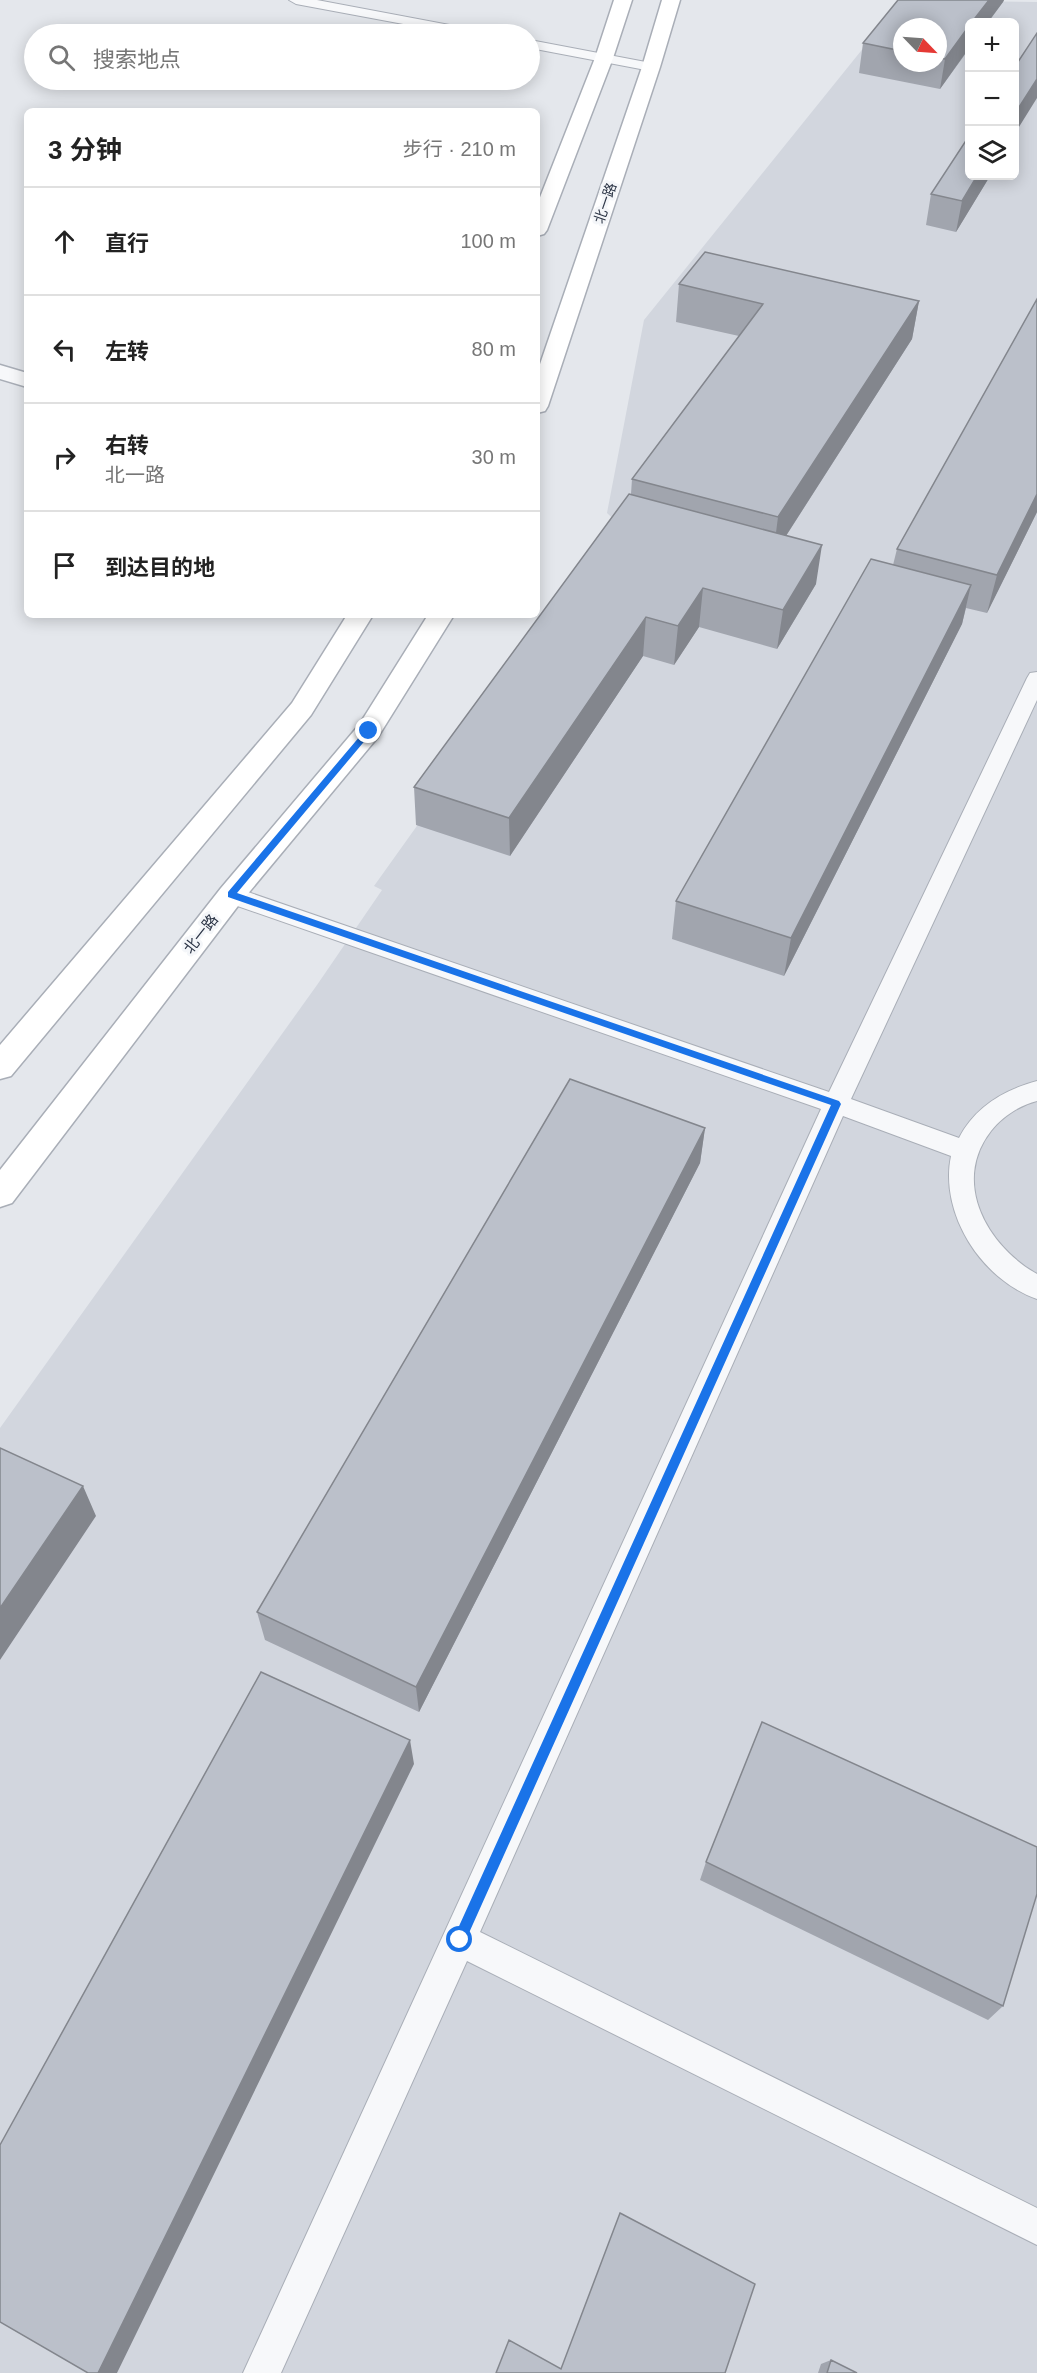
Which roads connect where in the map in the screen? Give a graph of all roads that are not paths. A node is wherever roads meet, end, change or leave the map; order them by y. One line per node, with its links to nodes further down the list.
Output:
1 (296, 0): 4 (lane)
2 (623, 0): 6 (main road)
3 (671, 0): 7 (main road, 北一路)
4 (423, 24)
5 (540, 46): 6 (lane)
6 (604, 58): 7 (lane); 8 (main road)
7 (651, 67): 11 (main road, 北一路)
8 (540, 222)
9 (0, 372): 10 (street)
10 (24, 379)
11 (540, 397)
12 (358, 618): 16 (main road)
13 (439, 618): 15 (main road, 北一路)
14 (1037, 678): 18 (lane)
15 (231, 895): 18 (lane); 20 (main road, 北一路)
16 (0, 1066)
17 (1037, 1091): 19 (lane)
18 (836, 1104): 19 (lane); 22 (lane)
19 (966, 1151): 21 (lane)
20 (0, 1194)
21 (1037, 1288)
22 (460, 1940): 23 (lane); 24 (lane)
23 (1037, 2227)
24 (262, 2373)

